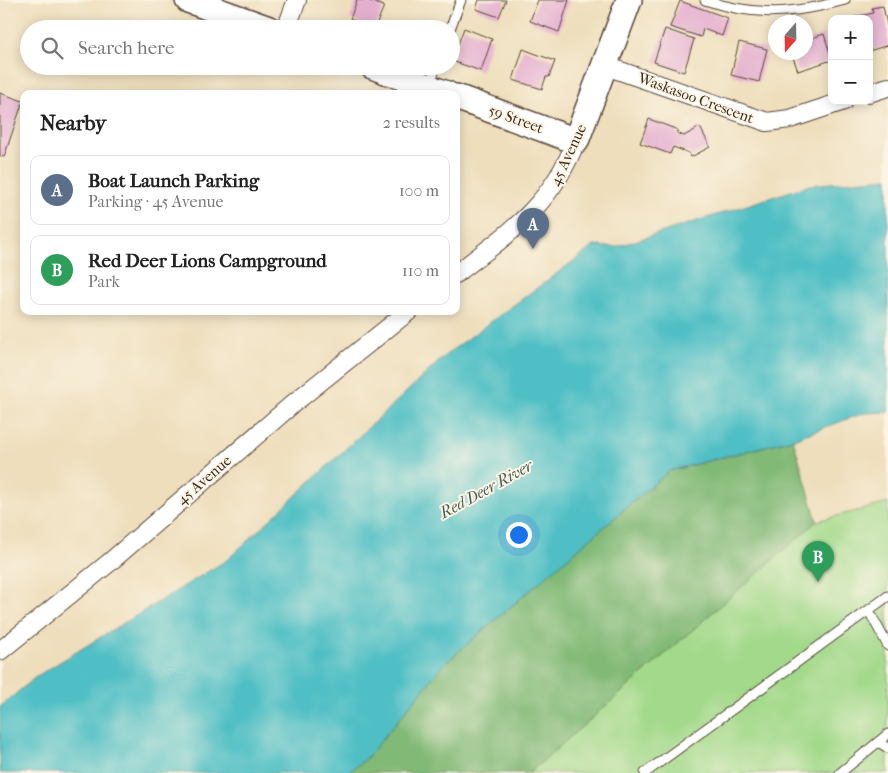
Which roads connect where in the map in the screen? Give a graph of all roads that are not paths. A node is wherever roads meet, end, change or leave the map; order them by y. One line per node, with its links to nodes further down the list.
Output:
1 (188, 0): 7 (street)
2 (297, 0): 8 (street)
3 (461, 0): 9 (lane)
4 (629, 0): 10 (street, 45 Avenue)
5 (705, 0): 6 (lane)
6 (845, 0)
7 (243, 20)
8 (289, 20)
9 (453, 20)
10 (606, 66): 16 (street, Waskasoo Crescent); 17 (street, 45 Avenue)
11 (409, 75): 12 (street)
12 (437, 82)
13 (888, 87): 14 (street)
14 (873, 92)
15 (460, 98): 17 (street, 59 Street)
16 (832, 105)
17 (576, 141): 18 (street, 45 Avenue)
18 (460, 271)
19 (404, 315): 23 (street, 45 Avenue)
20 (888, 596): 21 (lane)
21 (869, 610): 22 (lane); 27 (lane)
22 (888, 646)
23 (0, 651)
24 (888, 734): 25 (lane)
25 (878, 742): 26 (lane); 28 (lane)
26 (888, 748)
27 (645, 773)
28 (840, 773)

